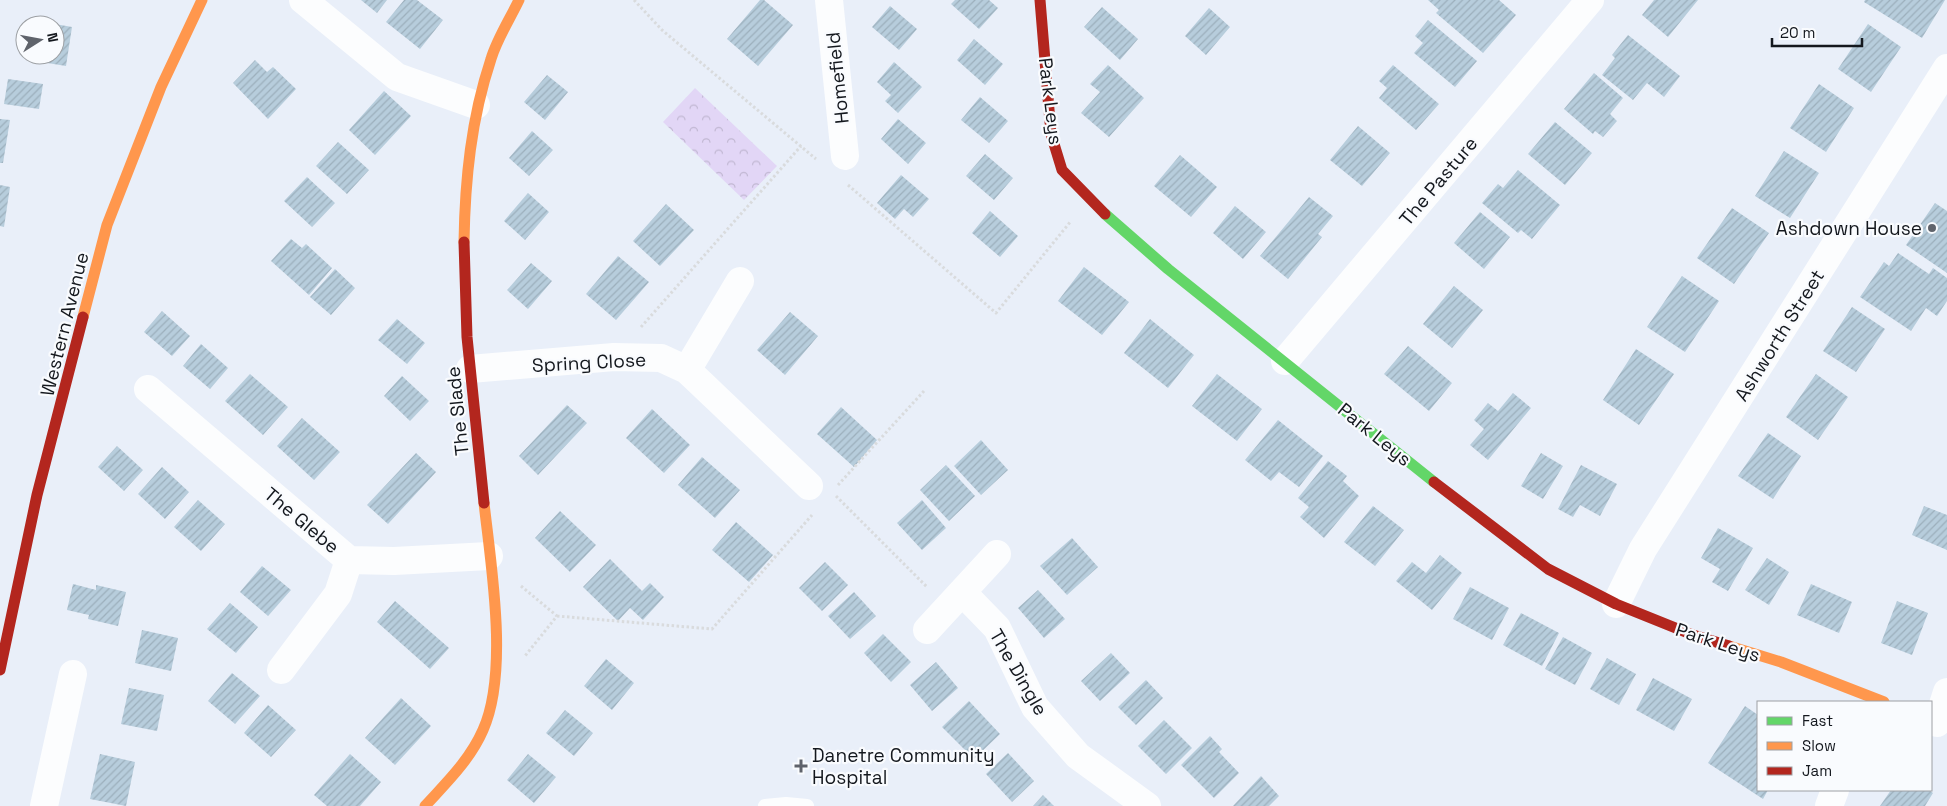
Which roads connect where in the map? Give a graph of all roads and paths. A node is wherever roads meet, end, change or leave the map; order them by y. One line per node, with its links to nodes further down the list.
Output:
1 (202, 0): 28 (street, Western Avenue)
2 (303, 0): 9 (street)
3 (518, 0): 9 (street, The Slade)
4 (634, 0): 10 (path)
5 (829, 0): 11 (street, Homefield)
6 (1040, 0): 12 (street, Park Leys)
7 (1590, 0): 15 (street, The Pasture)
8 (1947, 68): 25 (street, Ashworth Street)
9 (476, 104): 16 (street, The Slade)
10 (801, 146): 11 (path); 14 (path)
11 (836, 167): 12 (path)
12 (1089, 200): 15 (street, Park Leys)
13 (740, 281): 17 (street)
14 (614, 357): 16 (street, Spring Close); 17 (street, Spring Close)
15 (1285, 361): 25 (street, Park Leys)
16 (470, 369): 22 (street, The Slade)
17 (687, 370): 20 (street, Spring Close)
18 (148, 389): 23 (street, The Glebe)
19 (924, 391): 24 (path)
20 (809, 486): 26 (path)
21 (997, 554): 24 (street)
22 (489, 556): 23 (street, The Glebe); 36 (street, The Slade)
23 (349, 560): 29 (street)
24 (955, 600): 27 (street); 39 (street, The Dingle)
25 (1616, 604): 32 (street, Park Leys)
26 (558, 616)
27 (927, 630)
28 (0, 670)
29 (281, 670)
30 (73, 674): 35 (street)
31 (1947, 692): 33 (street)
32 (1873, 700)
33 (1938, 723)
34 (1835, 791): 40 (street)
35 (44, 806)
36 (425, 806)
37 (765, 806): 38 (lane)
38 (807, 806)
39 (1147, 806)
40 (1829, 806)

